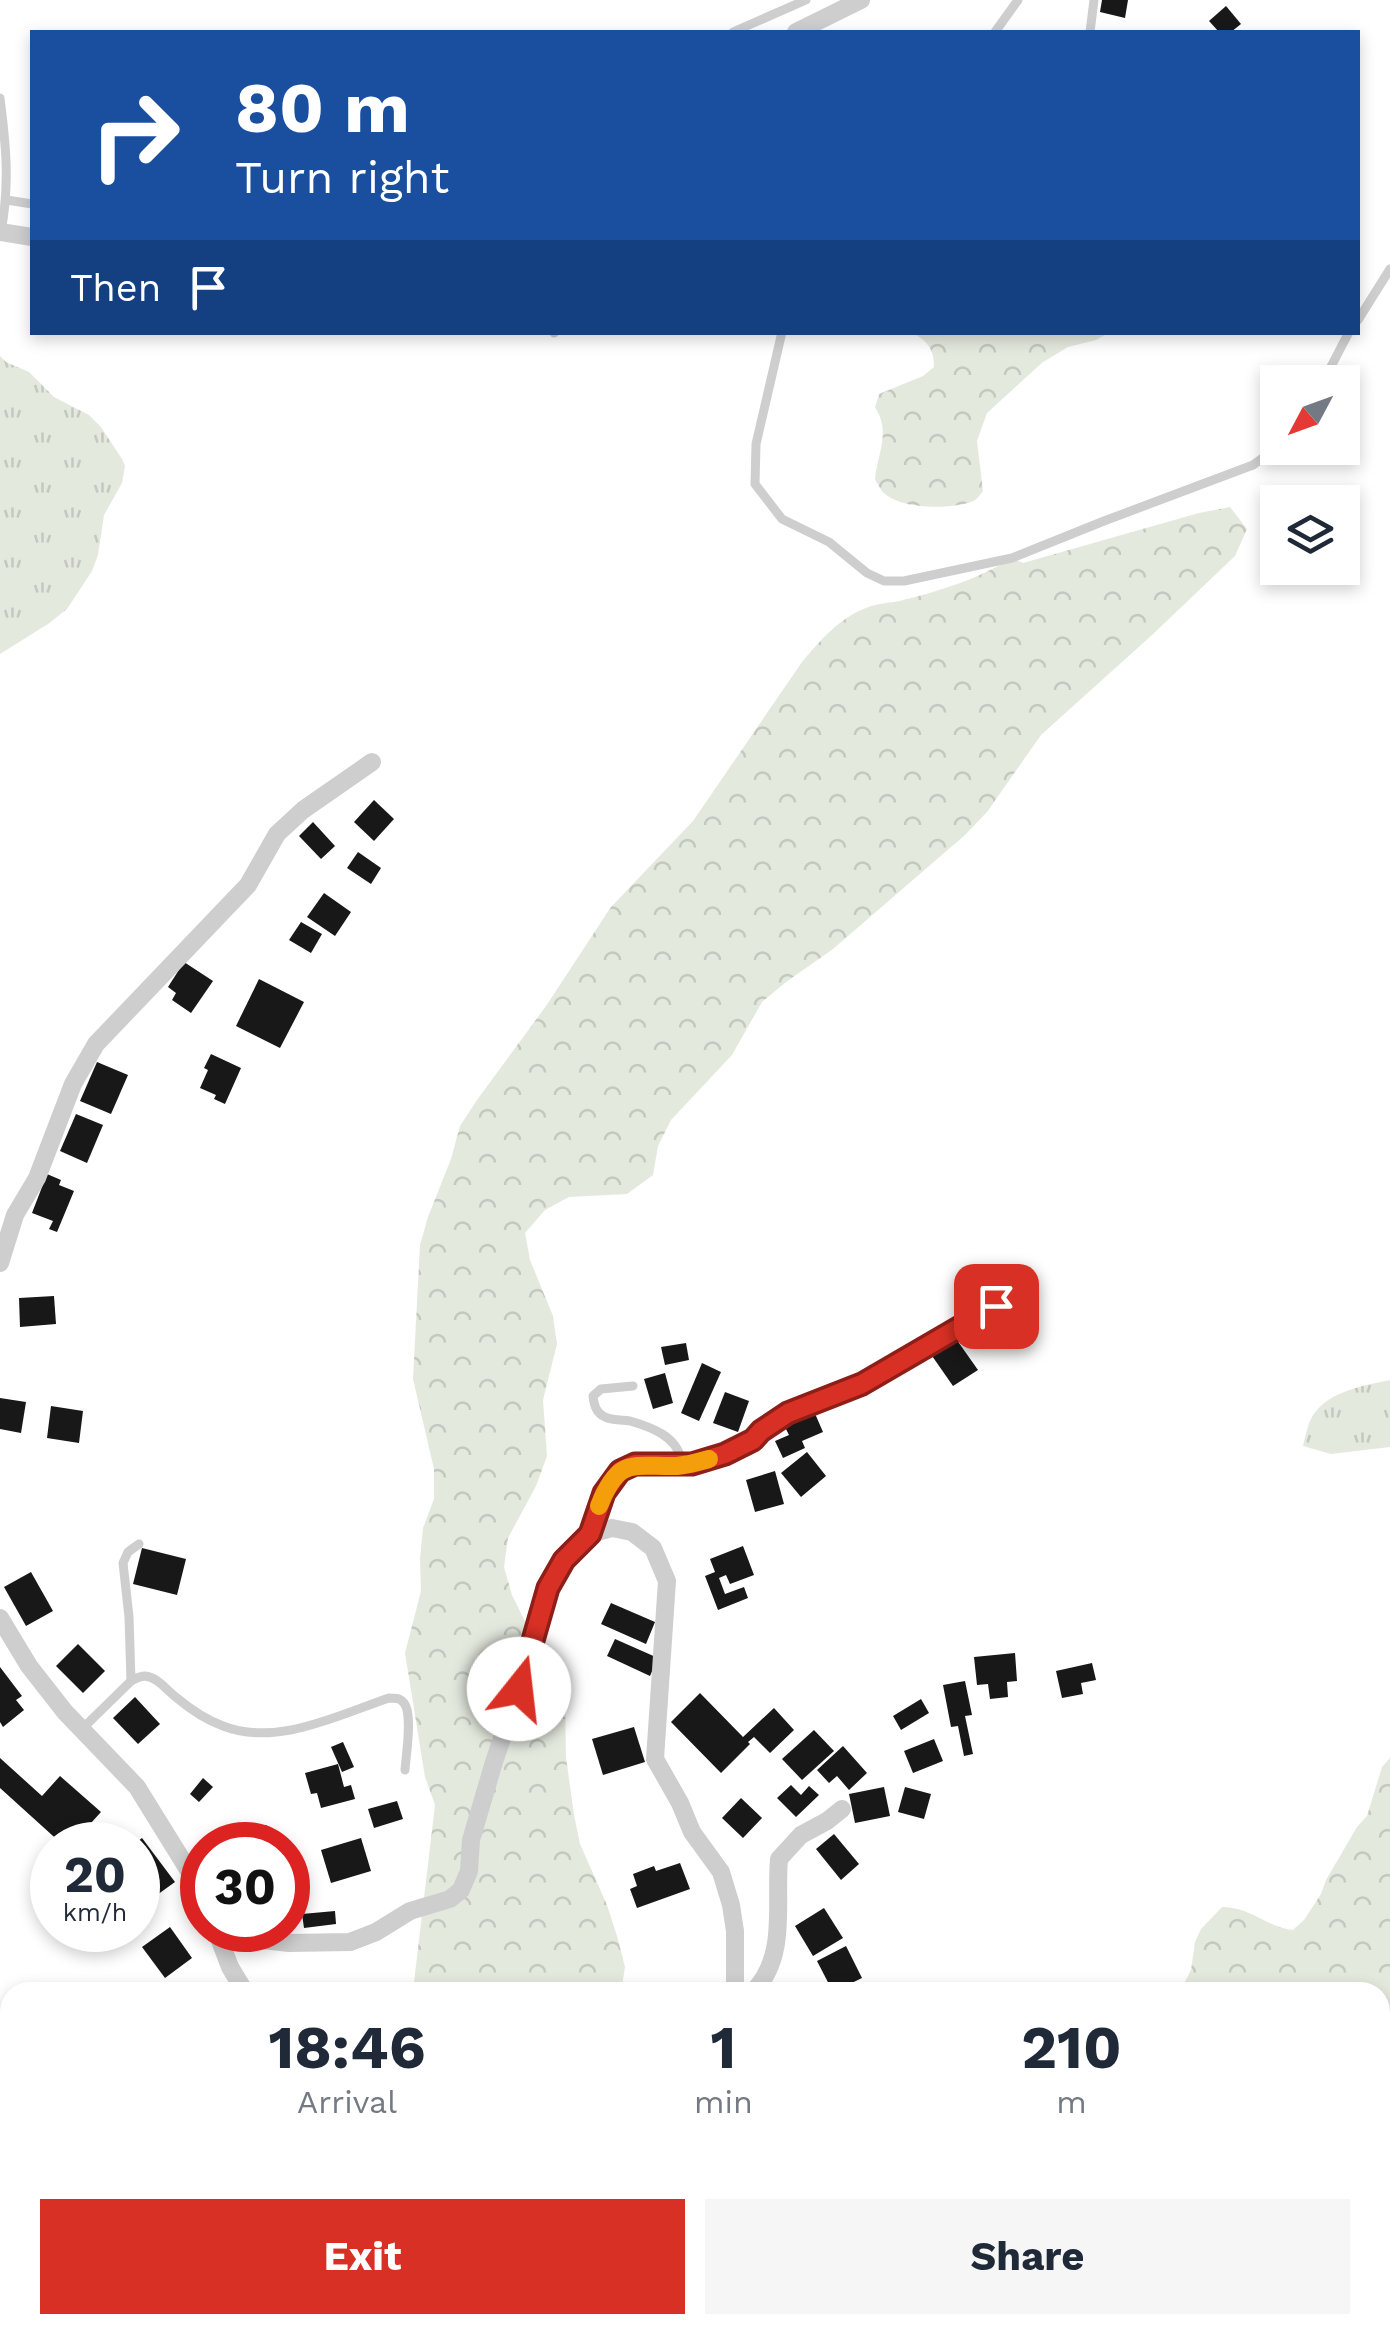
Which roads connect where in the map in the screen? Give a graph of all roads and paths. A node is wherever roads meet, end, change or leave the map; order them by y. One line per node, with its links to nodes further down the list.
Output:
1 (806, 0): 5 (lane)
2 (861, 0): 6 (street)
3 (1018, 0): 7 (lane)
4 (1094, 0): 8 (lane)
5 (738, 30)
6 (800, 30)
7 (996, 30)
8 (1090, 30)
9 (0, 98): 10 (lane)
10 (7, 200): 11 (lane); 12 (lane)
11 (30, 204)
12 (1, 232): 13 (street)
13 (30, 237)
14 (1390, 269): 15 (lane)
15 (1360, 317)
16 (781, 335): 19 (lane)
17 (1348, 335): 18 (lane)
18 (1332, 365)
19 (1260, 460)
20 (372, 762): 21 (street)
21 (0, 1263)
22 (996, 1306): 24 (street)
23 (633, 1386): 24 (lane)
24 (676, 1466): 25 (street)
25 (590, 1534): 33 (street); 36 (street)
26 (139, 1544): 28 (lane)
27 (0, 1618): 29 (street)
28 (131, 1681): 29 (lane); 30 (lane)
29 (82, 1729): 32 (street)
30 (406, 1770)
31 (842, 1809): 37 (street)
32 (180, 1857)
33 (310, 1943)
34 (224, 1952): 35 (street)
35 (239, 1982)
36 (736, 1982)
37 (761, 1982)

